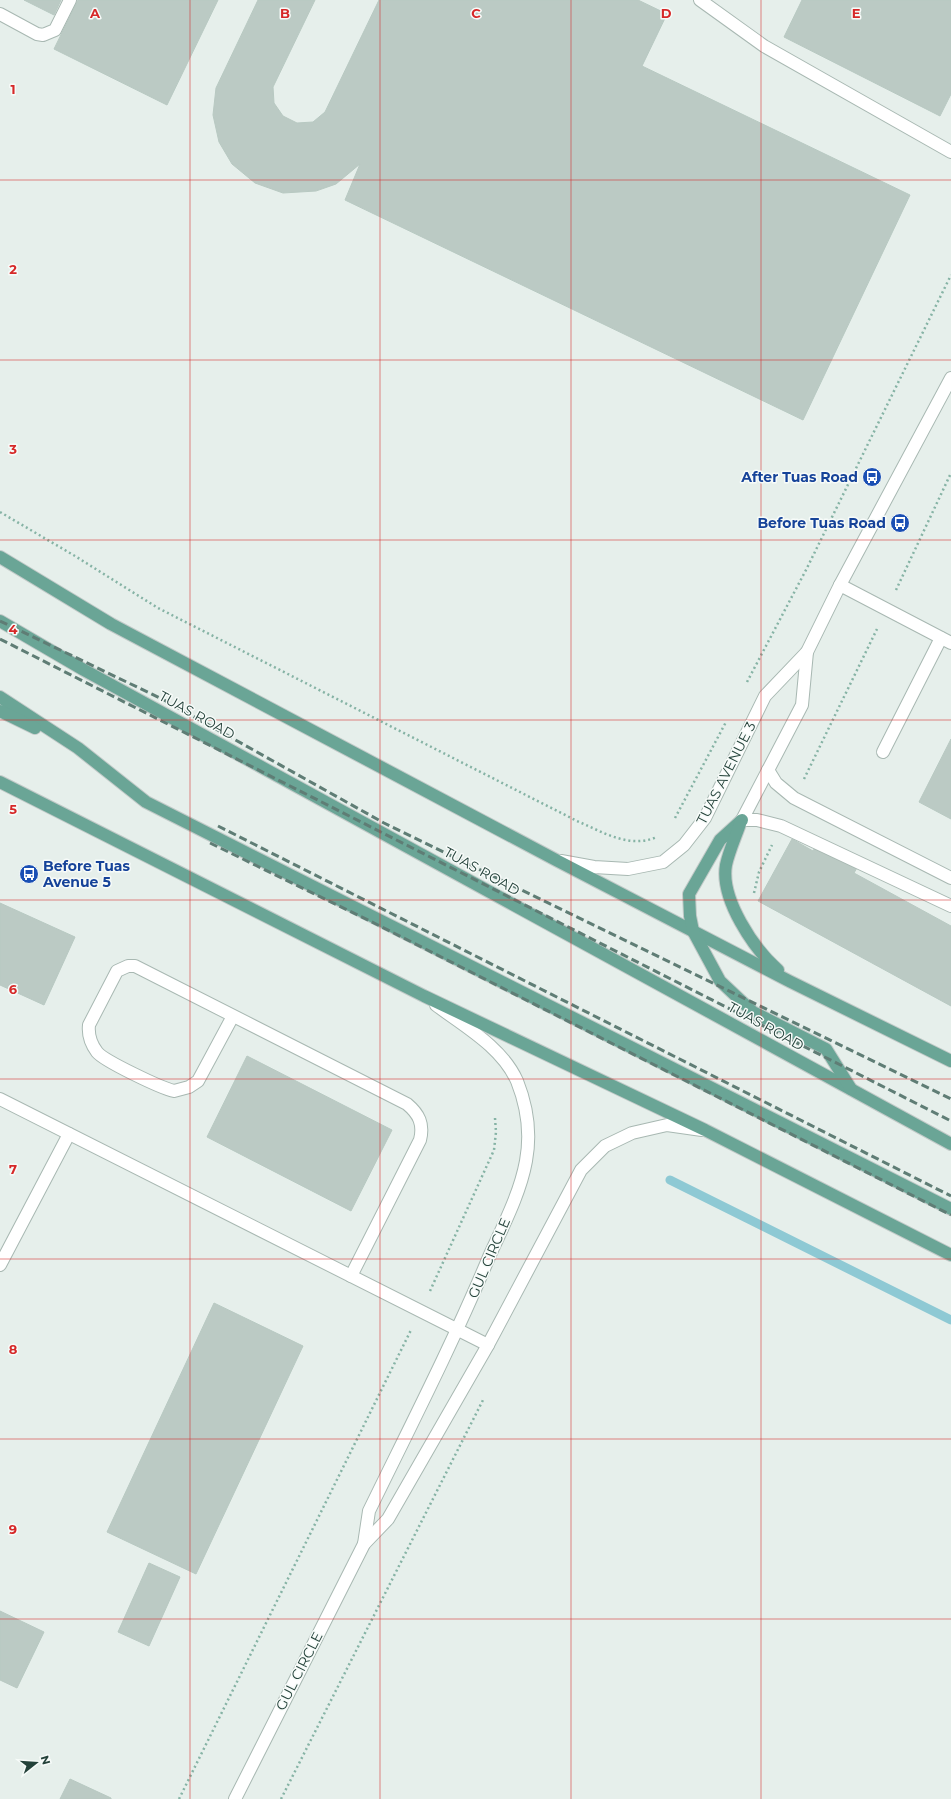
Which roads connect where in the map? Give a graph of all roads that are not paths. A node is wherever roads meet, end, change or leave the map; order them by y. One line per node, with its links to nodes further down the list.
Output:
1 (70, 0): 3 (street)
2 (700, 0): 4 (street)
3 (0, 14)
4 (951, 152)
5 (951, 378): 7 (street, TUAS AVENUE 3)
6 (0, 557): 18 (main road)
7 (840, 585): 9 (street); 10 (street, TUAS AVENUE 3)
8 (0, 621): 26 (main road, TUAS ROAD)
9 (946, 640): 14 (street)
10 (807, 652): 15 (street, TUAS AVENUE 3); 18 (street, TUAS AVENUE 3)
11 (0, 697): 13 (main road)
12 (0, 711): 13 (main road)
13 (78, 748): 31 (main road)
14 (882, 752)
15 (768, 770): 17 (street, TUAS AVENUE 3); 19 (street)
16 (0, 782): 23 (main road)
17 (742, 820): 20 (street); 21 (main road); 22 (main road)
18 (556, 860): 21 (main road)
19 (951, 878)
20 (951, 906)
21 (693, 931): 22 (main road); 26 (main road)
22 (789, 980): 25 (main road)
23 (424, 996): 28 (main road); 35 (street, GUL CIRCLE)
24 (233, 1016): 24 (street); 34 (street)
25 (951, 1062)
26 (851, 1089): 30 (main road, TUAS ROAD)
27 (0, 1099): 29 (street)
28 (705, 1130): 32 (main road); 36 (street, GUL CIRCLE)
29 (69, 1134): 33 (street); 34 (street)
30 (951, 1144)
31 (951, 1209)
32 (951, 1255)
33 (0, 1265)
34 (351, 1276): 35 (street)
35 (458, 1329): 36 (street); 37 (street, GUL CIRCLE)
36 (488, 1345): 37 (street, GUL CIRCLE)
37 (364, 1544): 38 (street, GUL CIRCLE)
38 (235, 1799)

